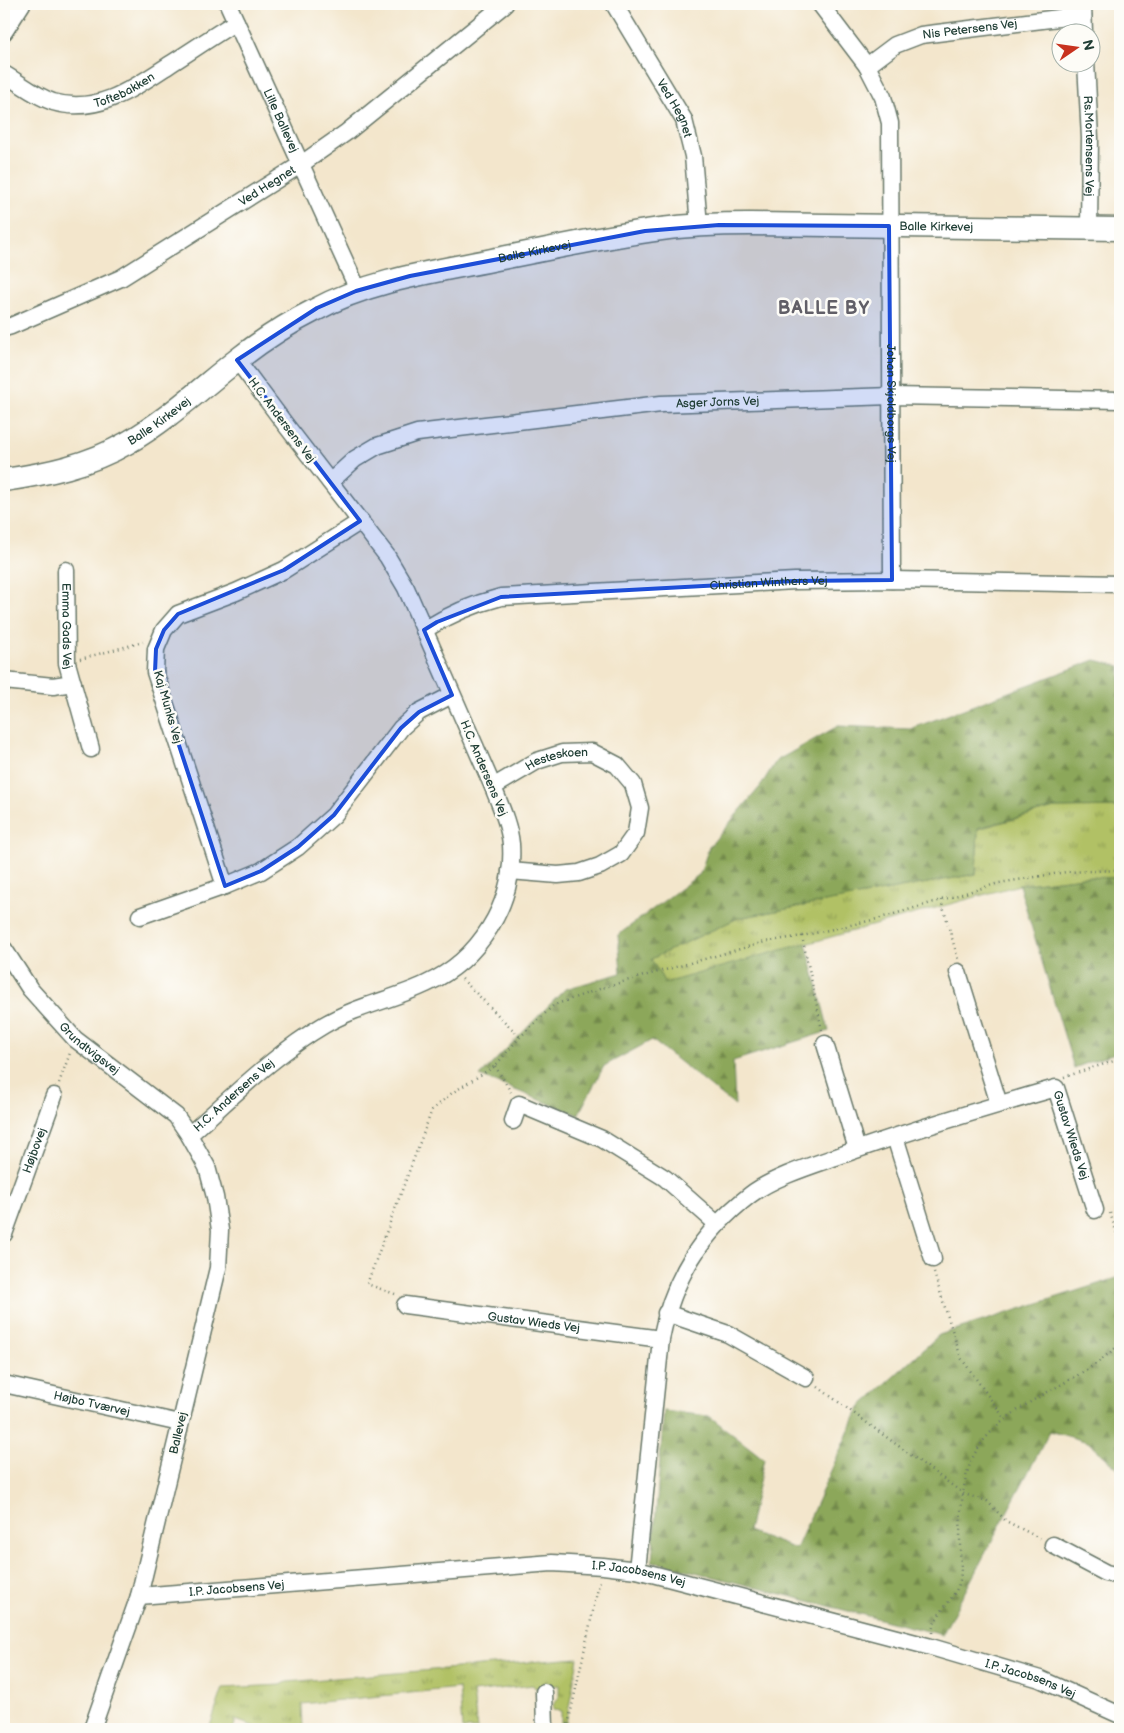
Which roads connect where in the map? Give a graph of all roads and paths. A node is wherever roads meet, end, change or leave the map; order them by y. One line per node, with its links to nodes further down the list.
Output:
1 (22, 4): 9 (street)
2 (228, 4): 7 (street, Lille Ballevej)
3 (505, 4): 13 (street, Ved Hegnet)
4 (614, 4): 14 (street, Ved Hegnet)
5 (820, 4): 10 (street)
6 (1083, 9): 8 (street); 10 (street, Nis Petersens Vej)
7 (236, 22): 12 (street, Toftebakken); 13 (street, Lille Ballevej)
8 (1084, 22)
9 (4, 32)
10 (867, 66): 15 (street)
11 (1087, 72): 16 (street, Rs.Mortensens Vej)
12 (4, 74)
13 (300, 164): 18 (street, Lille Ballevej); 19 (street, Ved Hegnet)
14 (699, 225): 15 (street, Balle Kirkevej); 18 (street, Balle Kirkevej)
15 (889, 226): 16 (street, Balle Kirkevej); 21 (street, Johan Skjoldborgs Vej)
16 (1089, 229): 17 (street, Balle Kirkevej)
17 (1120, 230)
18 (356, 291): 20 (street, Balle Kirkevej)
19 (4, 328)
20 (237, 360): 23 (street, Balle Kirkevej); 24 (street, H.C. Andersens Vej)
21 (891, 396): 22 (street, Asger Jorns Vej); 24 (street, Asger Jorns Vej); 27 (street, Johan Skjoldborgs Vej)
22 (1120, 400)
23 (4, 480)
24 (330, 482): 25 (street, H.C. Andersens Vej)
25 (360, 522): 29 (street, H.C. Andersens Vej); 30 (street, Kaj Munks Vej)
26 (66, 570): 31 (street, Emma Gads Vej)
27 (892, 580): 28 (street, Christian Winthers Vej); 29 (street, Christian Winthers Vej)
28 (1120, 584)
29 (424, 630): 34 (street, H.C. Andersens Vej)
30 (156, 649): 31 (path); 39 (street, Kaj Munks Vej)
31 (67, 663): 33 (street, Emma Gads Vej)
32 (4, 681): 33 (street, Emma Gads Vej)
33 (73, 683): 35 (street, Emma Gads Vej)
34 (452, 695): 36 (street, H.C. Andersens Vej); 39 (street)
35 (91, 749)
36 (493, 787): 38 (street, H.C. Andersens Vej); 38 (street, Hesteskoen)
37 (1120, 870): 40 (path)
38 (510, 871): 44 (street, H.C. Andersens Vej)
39 (225, 886): 41 (street)
40 (941, 900): 42 (path); 45 (path)
41 (140, 916)
42 (802, 936): 46 (path); 48 (path)
43 (4, 949): 47 (street, Grundtvigsvej)
44 (452, 970): 46 (path); 56 (street, H.C. Andersens Vej)
45 (958, 972): 54 (street)
46 (520, 1038): 50 (path)
47 (75, 1039): 52 (path); 56 (street, Grundtvigsvej)
48 (825, 1044): 58 (street)
49 (1120, 1059): 51 (path)
50 (495, 1066): 53 (path); 64 (path)
51 (1056, 1088): 54 (street, Gustav Wieds Vej); 59 (street, Gustav Wieds Vej)
52 (54, 1096): 61 (street, Højbovej)
53 (519, 1104): 55 (street); 60 (street)
54 (999, 1104): 57 (street, Gustav Wieds Vej)
55 (513, 1121)
56 (189, 1135): 71 (street, Ballevej)
57 (895, 1137): 58 (street, Gustav Wieds Vej); 63 (street)
58 (857, 1149): 60 (street, Gustav Wieds Vej)
59 (1094, 1210): 62 (path)
60 (717, 1224): 65 (street, Gustav Wieds Vej)
61 (4, 1234)
62 (1120, 1243)
63 (934, 1259): 70 (path)
64 (406, 1305): 66 (street, Gustav Wieds Vej)
65 (666, 1313): 66 (street, Gustav Wieds Vej); 68 (street)
66 (661, 1339): 75 (street, Gustav Wieds Vej)
67 (1120, 1344): 70 (path)
68 (806, 1378): 72 (path)
69 (4, 1384): 71 (street, Højbo Tværvej)
70 (1005, 1419): 72 (path)
71 (180, 1423): 77 (street, Ballevej)
72 (964, 1494): 73 (path); 78 (path)
73 (1053, 1545): 76 (street)
74 (603, 1566): 75 (street, I.P. Jacobsens Vej); 77 (street, I.P. Jacobsens Vej); 83 (path)
75 (636, 1570): 78 (street, I.P. Jacobsens Vej)
76 (1120, 1576)
77 (140, 1596): 81 (street, Ballevej)
78 (931, 1647): 80 (street, I.P. Jacobsens Vej)
79 (544, 1692): 82 (street)
80 (1120, 1715)
81 (92, 1729)
82 (545, 1729)
83 (567, 1729)

